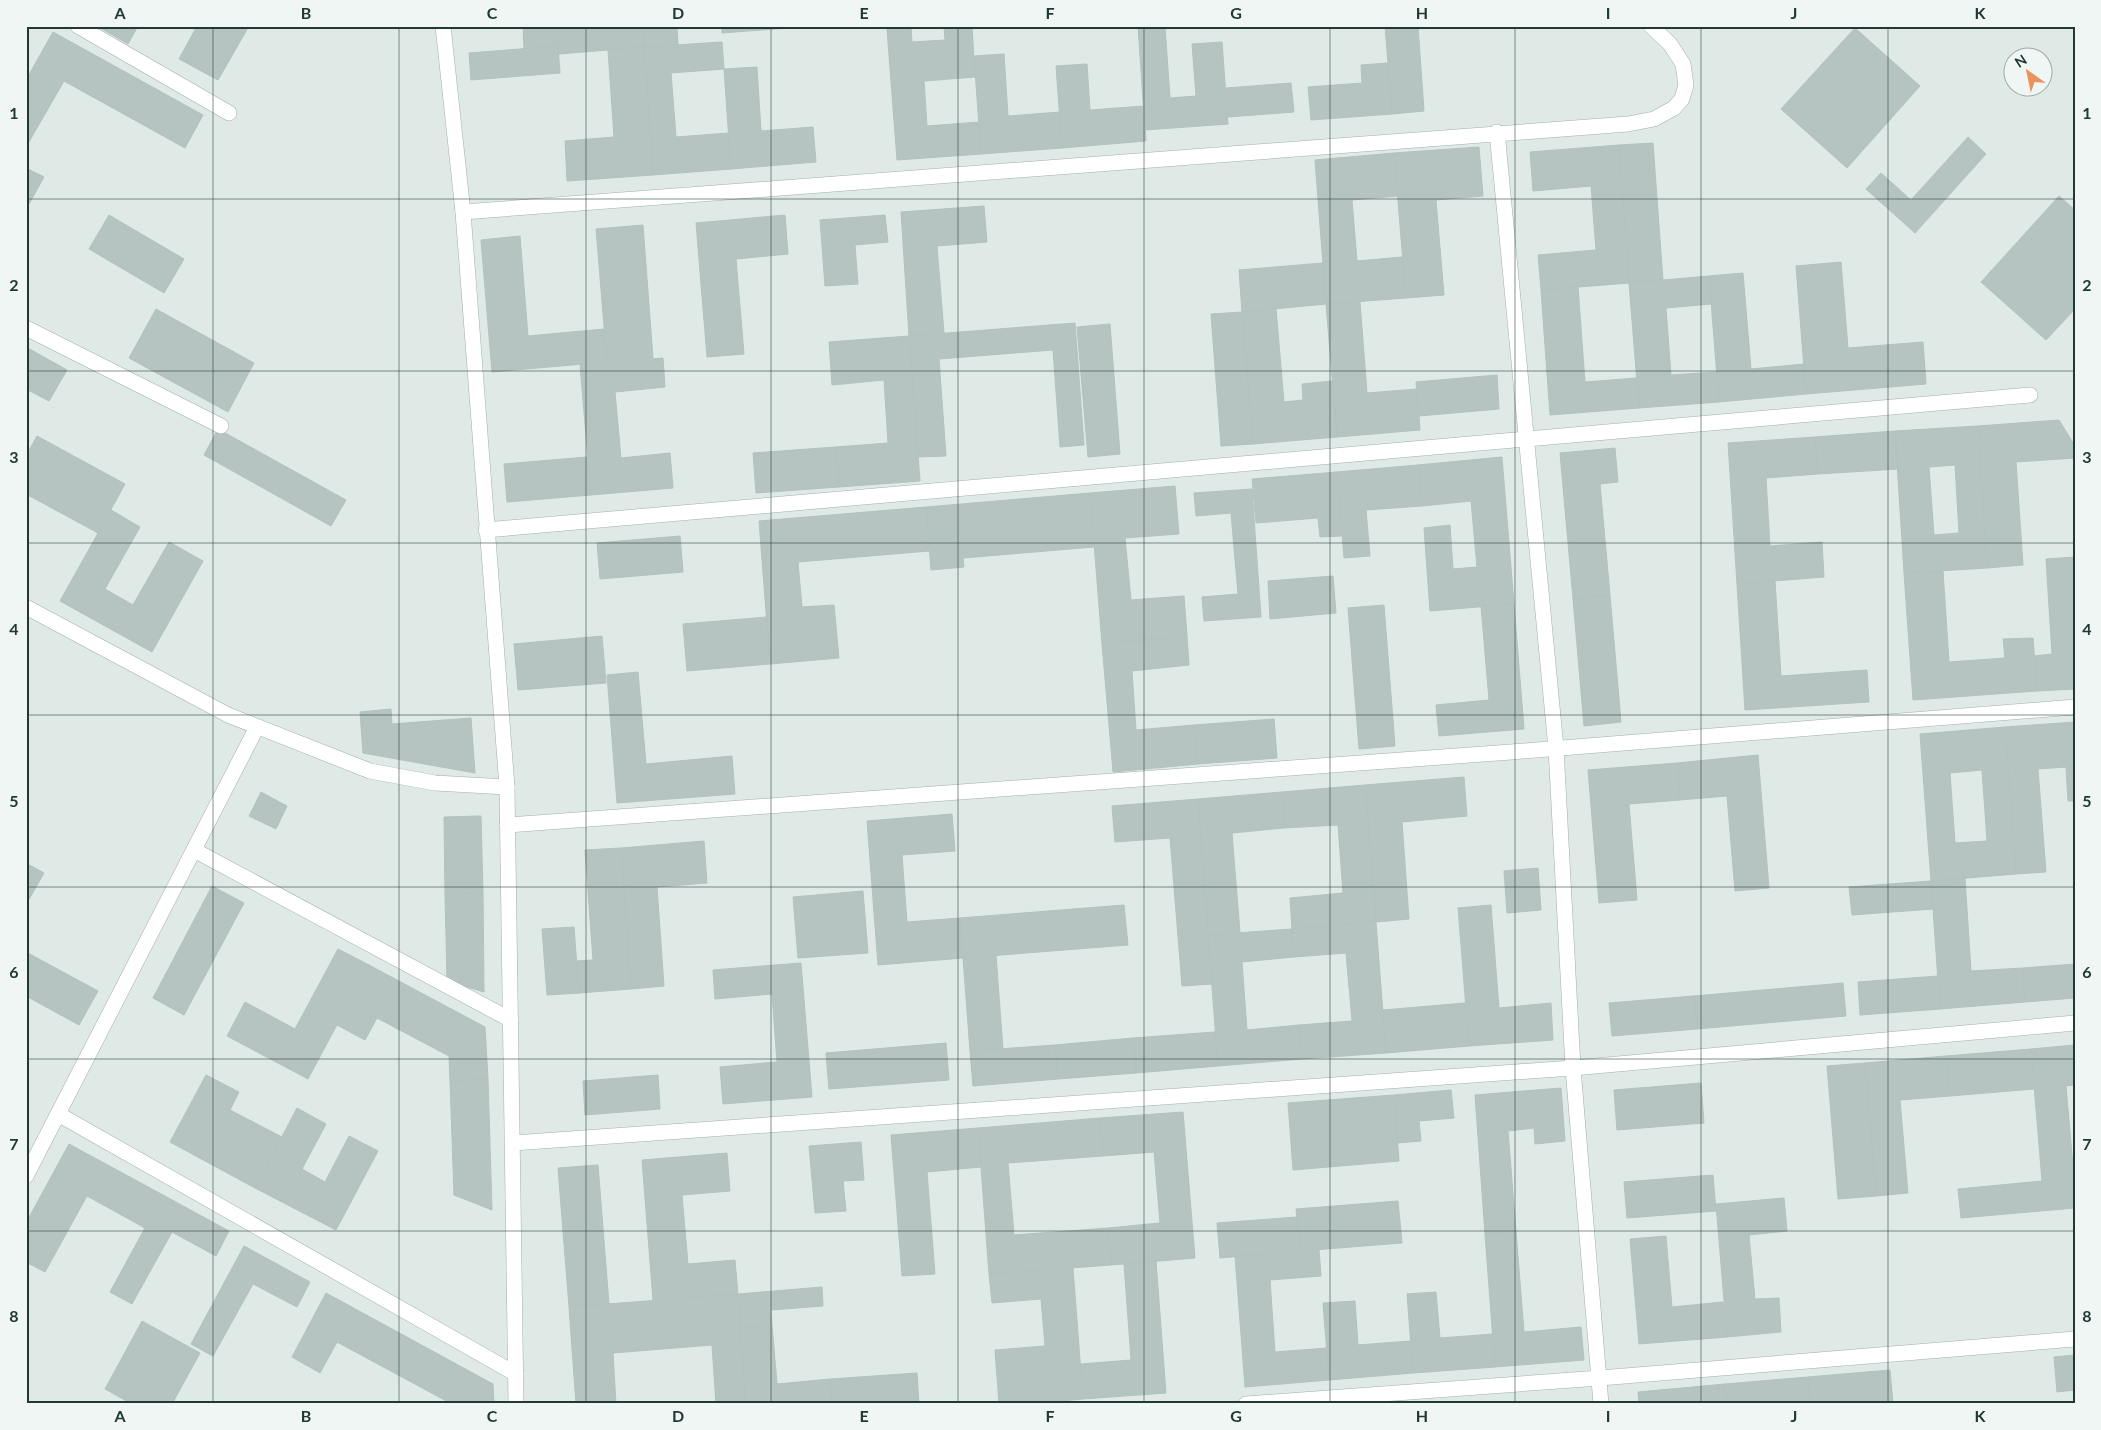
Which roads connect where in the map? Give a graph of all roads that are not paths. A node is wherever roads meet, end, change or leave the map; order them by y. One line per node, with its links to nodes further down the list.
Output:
1 (78, 26): 4 (street)
2 (443, 26): 6 (street)
3 (1652, 26): 5 (street)
4 (229, 113)
5 (1497, 132): 6 (street); 10 (street)
6 (463, 212): 11 (street)
7 (26, 328): 9 (street)
8 (2030, 395): 10 (street)
9 (221, 426)
10 (1528, 440): 11 (street); 15 (street)
11 (486, 530): 16 (street)
12 (26, 607): 14 (street)
13 (2075, 707): 15 (street)
14 (257, 727): 16 (street); 18 (street)
15 (1556, 748): 17 (street); 21 (street)
16 (506, 787): 17 (street)
17 (507, 825): 19 (street)
18 (194, 850): 19 (street); 22 (street)
19 (511, 1020): 23 (street)
20 (2075, 1023): 21 (street)
21 (1573, 1068): 23 (street); 27 (street)
22 (58, 1114): 24 (street); 26 (street)
23 (513, 1143): 26 (street)
24 (26, 1176)
25 (2075, 1338): 27 (street)
26 (516, 1374): 28 (street)
27 (1600, 1378): 29 (street); 30 (street)
28 (516, 1404)
29 (1246, 1404)
30 (1601, 1404)

